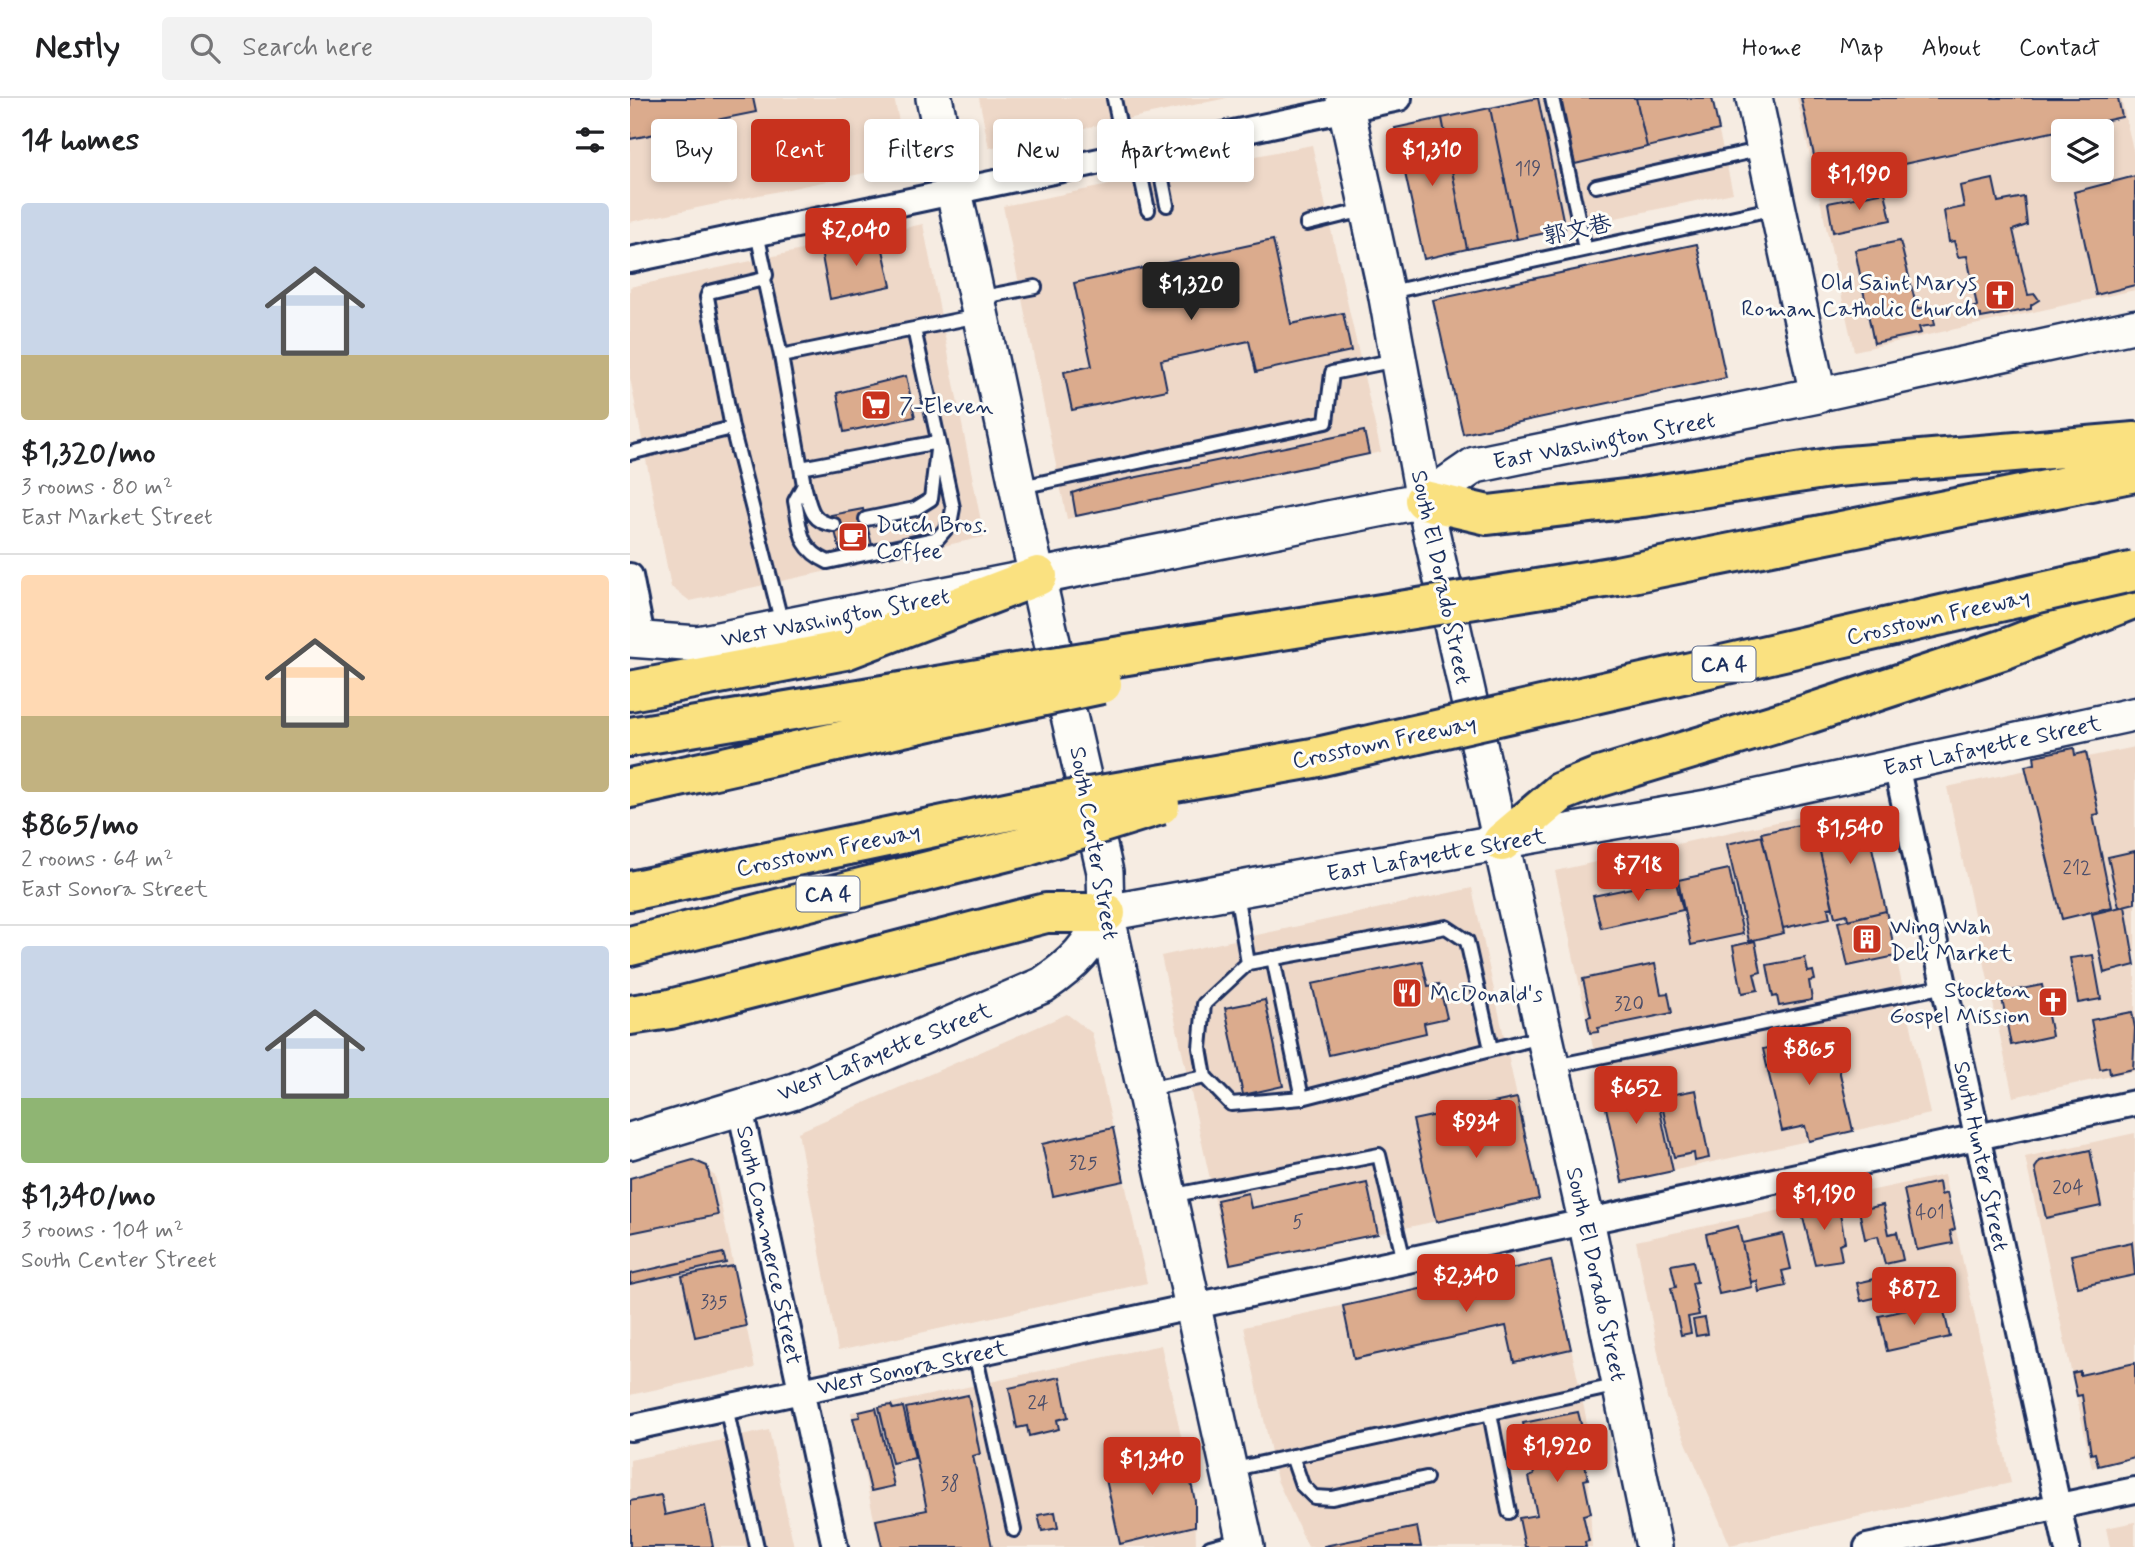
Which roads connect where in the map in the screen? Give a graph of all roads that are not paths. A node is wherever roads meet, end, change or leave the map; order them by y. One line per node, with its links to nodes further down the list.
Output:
1 (934, 98): 14 (main road, South Center Street)
2 (1399, 98): 6 (street)
3 (1552, 98): 21 (lane)
4 (1754, 98): 9 (main road)
5 (1114, 99): 7 (lane)
6 (1345, 103): 8 (street); 18 (main road, South El Dorado Street)
7 (1123, 119)
8 (1254, 125)
9 (1764, 148): 13 (lane); 16 (main road)
10 (1097, 162): 14 (street)
11 (1144, 182): 17 (lane)
12 (1155, 182): 15 (lane)
13 (1596, 186)
14 (954, 192): 20 (street); 26 (main road, South Center Street)
15 (1167, 205)
16 (1777, 208): 21 (lane, 郭文巷); 31 (main road)
17 (1148, 209)
18 (1368, 209): 19 (lane); 25 (main road, South El Dorado Street)
19 (1307, 224)
20 (757, 233): 22 (street); 23 (lane)
21 (1585, 249): 25 (lane, 郭文巷)
22 (630, 260)
23 (764, 279): 29 (lane); 32 (lane)
24 (1035, 288): 26 (lane)
25 (1386, 292): 30 (main road, South El Dorado Street)
26 (979, 307): 28 (lane); 39 (main road, South Center Street)
27 (2135, 326): 31 (street, East Washington Street)
28 (914, 329): 29 (lane); 33 (lane)
29 (781, 356): 36 (lane)
30 (1398, 360): 39 (lane); 40 (main road, South El Dorado Street)
31 (1818, 396): 40 (main road, East Washington Street)
32 (732, 428): 35 (lane); 47 (lane)
33 (938, 442): 36 (lane); 38 (lane); 41 (lane)
34 (2135, 442): 40 (highway)
35 (630, 453)
36 (801, 468): 38 (lane)
37 (2135, 472): 50 (highway, bridge)
38 (804, 485): 42 (lane)
39 (1018, 488): 45 (main road, South Center Street)
40 (1424, 500): 45 (main road, East Washington Street); 56 (main road, South El Dorado Street)
41 (866, 519)
42 (834, 525)
43 (2135, 571): 53 (highway, Crosstown Freeway / CA 4, bridge)
44 (630, 576): 48 (street)
45 (1038, 576): 47 (main road, West Washington Street); 49 (highway); 59 (main road, South Center Street)
46 (2135, 598): 56 (highway)
47 (783, 628): 48 (main road, West Washington Street)
48 (637, 641)
49 (630, 691)
50 (994, 692): 52 (highway); 55 (highway)
51 (2135, 715): 54 (street, East Lafayette Street)
52 (630, 737)
53 (1312, 758): 58 (highway, Crosstown Freeway / CA 4, bridge); 60 (highway, CA 4, bridge)
54 (1896, 765): 56 (street, East Lafayette Street); 63 (street, South Hunter Street)
55 (630, 788)
56 (1502, 842): 57 (main road, East Lafayette Street); 66 (main road, South El Dorado Street)
57 (1235, 890): 59 (main road, East Lafayette Street); 62 (lane)
58 (630, 891)
59 (1106, 913): 64 (highway); 68 (main road, South Center Street); 71 (main road, West Lafayette Street)
60 (630, 946)
61 (1273, 958): 62 (lane); 65 (lane); 69 (lane)
62 (1248, 963): 67 (lane)
63 (1945, 986): 66 (lane); 72 (street, South Hunter Street)
64 (630, 1015)
65 (1491, 1049): 66 (lane); 69 (lane)
66 (1549, 1051): 75 (main road, South El Dorado Street)
67 (1205, 1077): 68 (lane); 69 (lane)
68 (1146, 1089): 74 (main road, South Center Street)
69 (1302, 1098)
70 (2135, 1103): 72 (street, West Sonora Street)
71 (740, 1108): 73 (main road, West Lafayette Street); 80 (street, South Commerce Street)
72 (1978, 1137): 75 (street, West Sonora Street); 88 (street, South Hunter Street)
73 (630, 1141)
74 (1170, 1196): 76 (lane); 77 (main road, South Center Street)
75 (1586, 1220): 76 (street, West Sonora Street); 79 (main road, South El Dorado Street)
76 (1404, 1261): 77 (street, West Sonora Street)
77 (1194, 1306): 78 (street, West Sonora Street); 85 (main road, South Center Street)
78 (975, 1353): 80 (street, West Sonora Street); 90 (lane)
79 (1620, 1385): 82 (lane); 95 (main road, South El Dorado Street)
80 (802, 1391): 81 (street, West Sonora Street); 93 (street, South Commerce Street)
81 (726, 1407): 83 (street, West Sonora Street); 92 (lane)
82 (1490, 1413): 84 (lane); 89 (lane)
83 (630, 1427)
84 (1292, 1457): 85 (lane); 86 (lane)
85 (1230, 1470): 91 (main road, South Center Street)
86 (1426, 1478)
87 (2135, 1490): 88 (street)
88 (2058, 1506): 96 (street); 97 (street, South Hunter Street)
89 (1509, 1512)
90 (1014, 1530)
91 (1245, 1543): 94 (lane)
92 (757, 1547)
93 (835, 1547)
94 (1210, 1547)
95 (1654, 1547)
96 (1867, 1547)
97 (2067, 1547)

